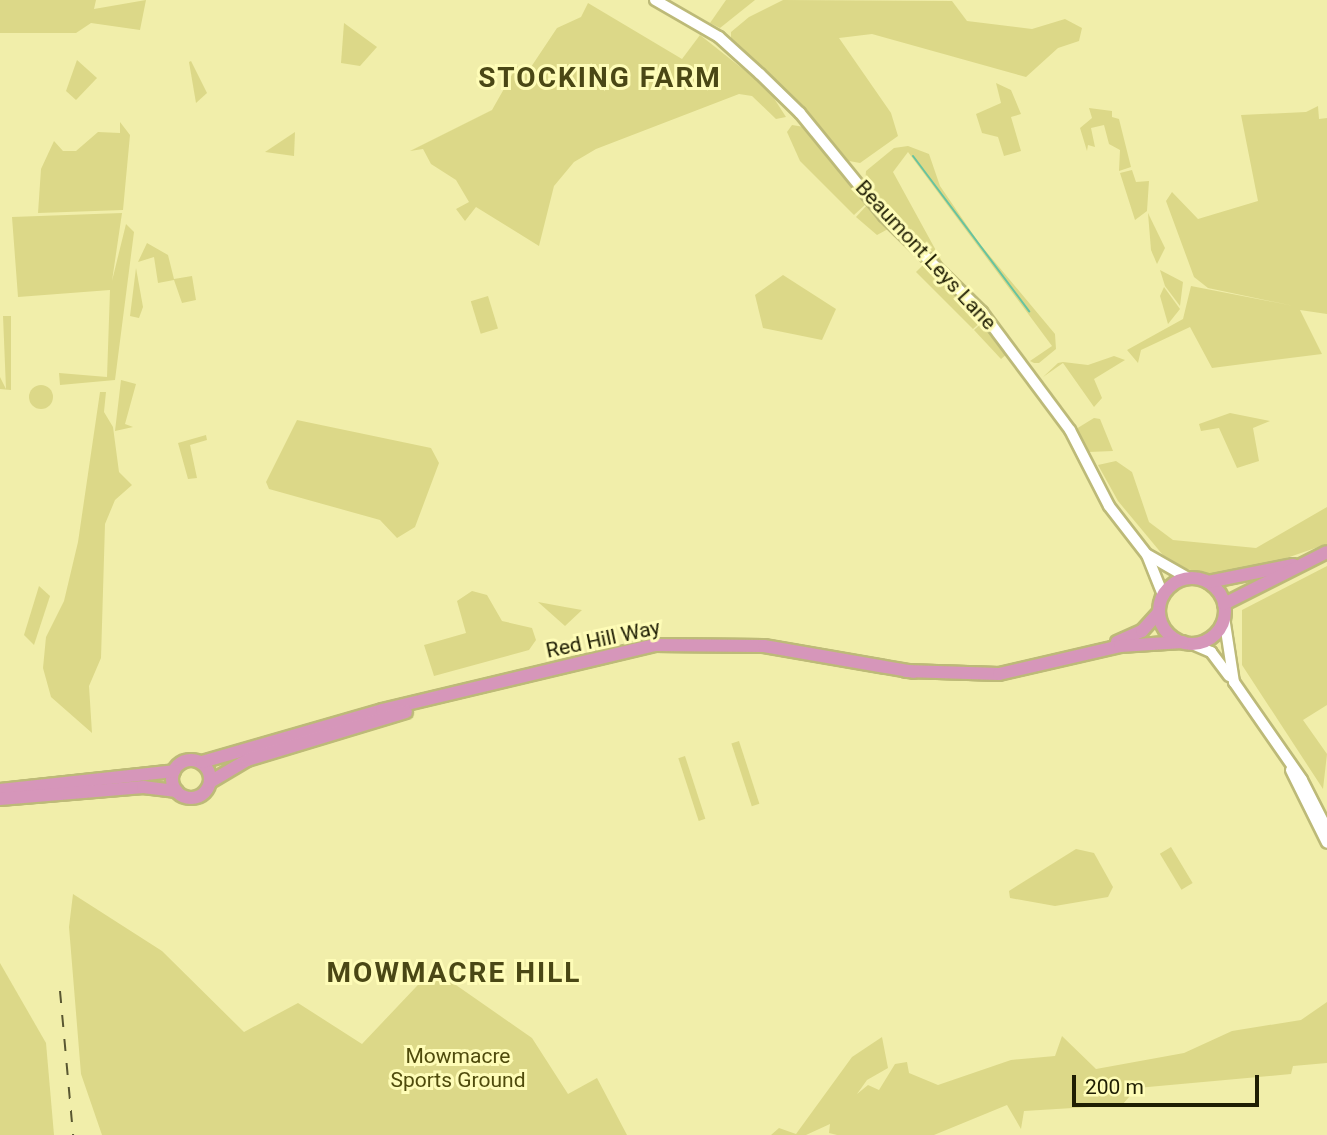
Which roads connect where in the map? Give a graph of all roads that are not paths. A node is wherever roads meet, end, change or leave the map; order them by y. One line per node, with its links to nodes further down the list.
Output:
1 (655, 0): 3 (street, Beaumont Leys Lane)
2 (1327, 552): 4 (highway)
3 (1147, 555): 5 (street, Beaumont Leys Lane); 7 (street, Beaumont Leys Lane)
4 (1313, 559): 6 (highway); 8 (highway)
5 (1188, 578): 6 (highway); 7 (highway)
6 (1208, 582): 8 (highway)
7 (1163, 596): 9 (highway)
8 (1224, 610): 10 (highway); 12 (street)
9 (1159, 612): 10 (highway); 11 (highway, Red Hill Way)
10 (1187, 643): 11 (highway, Red Hill Way); 12 (street)
11 (1105, 649): 13 (highway, Red Hill Way)
12 (1234, 682): 15 (street)
13 (418, 705): 14 (highway, Red Hill Way); 17 (highway, Red Hill Way)
14 (202, 762): 16 (highway); 17 (highway)
15 (1289, 763): 21 (street); 22 (street)
16 (174, 771): 18 (highway); 19 (highway)
17 (210, 782): 19 (highway)
18 (0, 790)
19 (177, 791): 20 (highway)
20 (0, 799)
21 (1327, 829)
22 (1327, 843)

